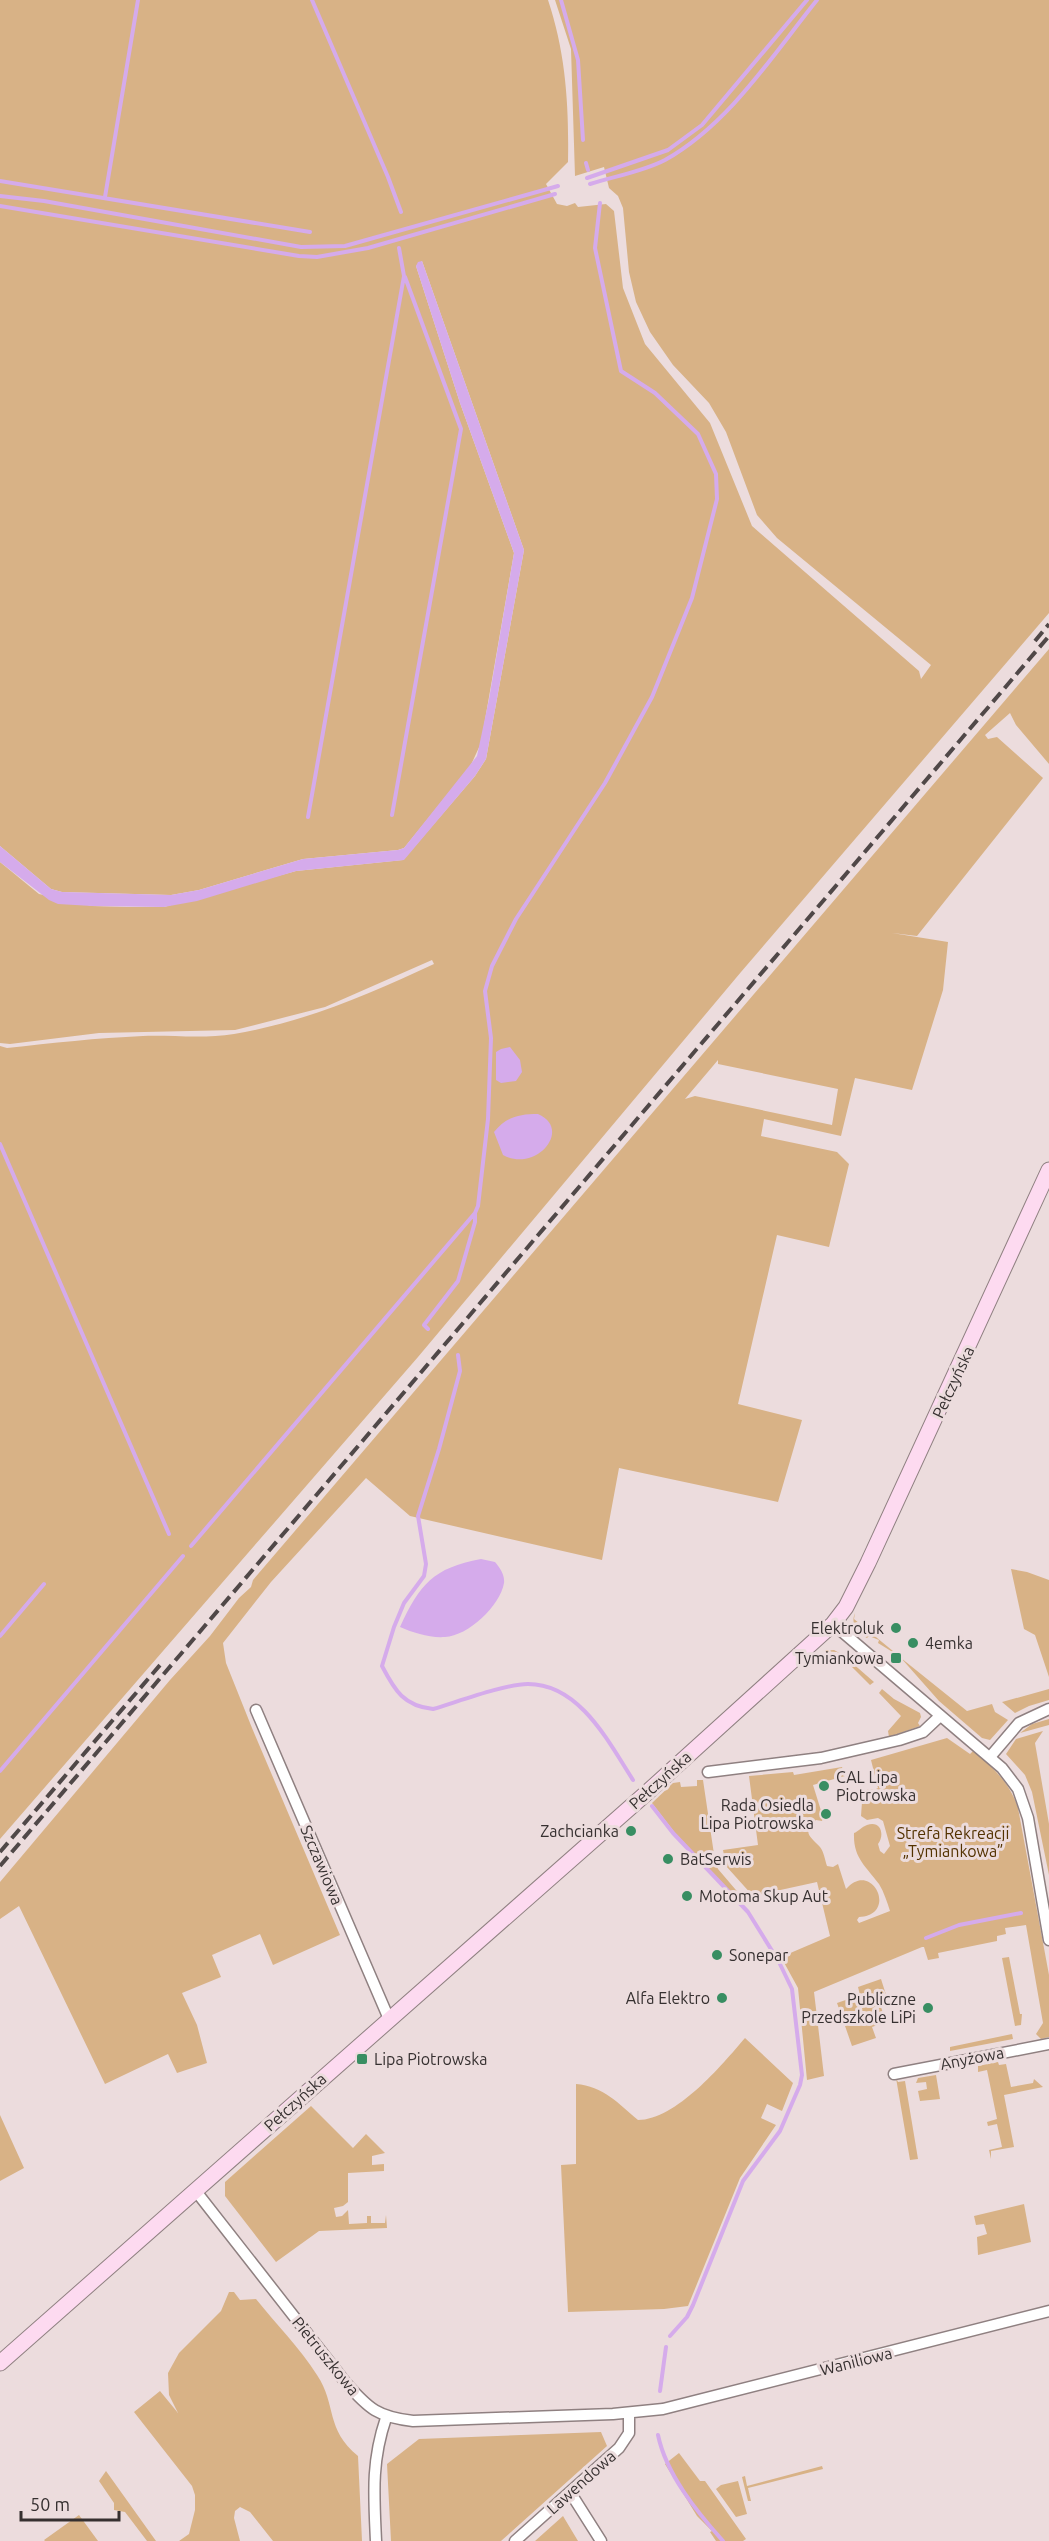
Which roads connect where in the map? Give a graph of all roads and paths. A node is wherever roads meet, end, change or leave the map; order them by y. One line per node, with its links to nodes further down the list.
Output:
1 (1049, 1170): 2 (main road, Pełczyńska)
2 (833, 1624): 5 (street); 9 (main road, Pełczyńska)
3 (1049, 1709): 6 (street)
4 (256, 1710): 9 (street, Szczawiowa)
5 (940, 1716): 6 (street); 7 (street)
6 (990, 1757): 8 (street)
7 (708, 1772)
8 (1049, 1940)
9 (389, 2019): 12 (main road, Pełczyńska)
10 (1049, 2044): 11 (street, Anyżowa)
11 (894, 2074)
12 (195, 2190): 14 (main road, Pełczyńska); 16 (street, Pietruszkowa)
13 (1049, 2311): 15 (street, Waniliowa)
14 (0, 2363)
15 (629, 2413): 16 (street, Waniliowa); 17 (street, Lawendowa)
16 (386, 2418): 18 (street)
17 (570, 2492): 19 (street, Lawendowa); 20 (street)
18 (376, 2541)
19 (515, 2541)
20 (601, 2541)

